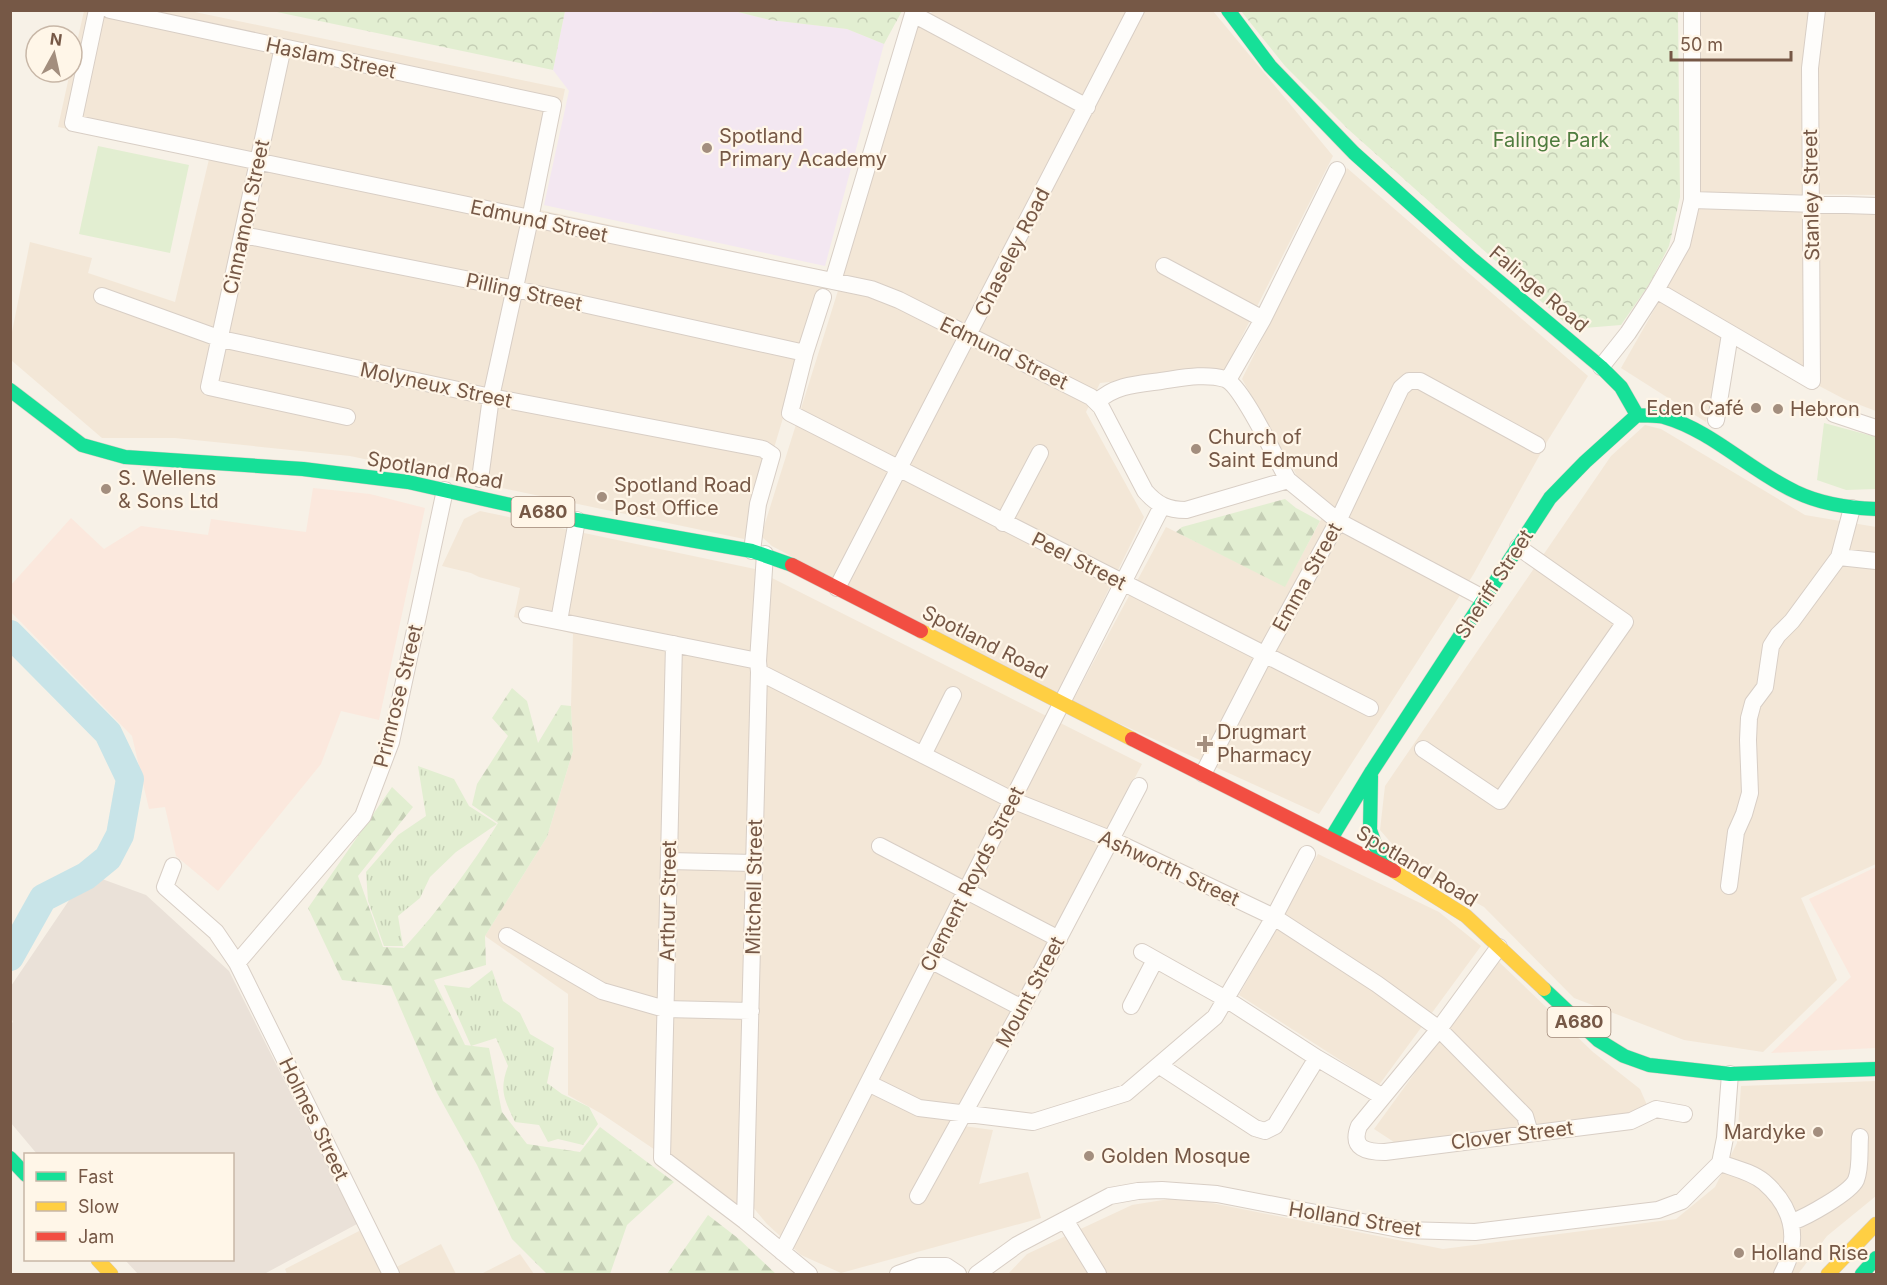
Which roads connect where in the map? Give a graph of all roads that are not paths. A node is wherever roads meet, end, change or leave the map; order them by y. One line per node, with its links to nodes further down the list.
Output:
1 (97, 10): 9 (street, Edmund Street)
2 (110, 10): 7 (street, Haslam Street)
3 (1136, 10): 8 (street, Chaseley Road)
4 (1228, 10): 27 (main road, Falinge Road)
5 (1692, 10): 11 (street)
6 (1817, 10): 12 (street, Stanley Street)
7 (283, 47): 9 (street, Cinnamon Street); 14 (street, Haslam Street)
8 (1087, 107): 17 (street); 24 (street, Chaseley Road)
9 (258, 162): 14 (street, Edmund Street); 15 (street, Cinnamon Street)
10 (1337, 170): 22 (street)
11 (1692, 200): 12 (street); 19 (street)
12 (1812, 204): 13 (street); 23 (street, Stanley Street)
13 (1876, 206)
14 (530, 219): 17 (street, Edmund Street); 18 (street)
15 (243, 235): 18 (street, Pilling Street); 25 (street, Cinnamon Street)
16 (1164, 266): 22 (street)
17 (833, 281): 24 (street, Edmund Street)
18 (515, 289): 26 (street, Pilling Street); 30 (street)
19 (1656, 290): 23 (street); 27 (street)
20 (102, 296): 25 (street, Molyneux Street)
21 (823, 297): 26 (street)
22 (1263, 319): 28 (street)
23 (1730, 334): 35 (street)
24 (968, 336): 31 (street, Edmund Street); 40 (street, Chaseley Road)
25 (221, 339): 30 (street, Molyneux Street); 34 (street, Cinnamon Street)
26 (805, 353): 40 (street, Peel Street)
27 (1601, 367): 33 (main road, Falinge Road)
28 (1228, 380): 31 (street); 42 (street)
29 (10, 390): 43 (main road, Spotland Road / A680)
30 (491, 397): 39 (street, Molyneux Street); 41 (street)
31 (1097, 402): 44 (street)
32 (1834, 414): 36 (street)
33 (1637, 415): 45 (main road); 50 (main road, Sheriff Street)
34 (347, 417)
35 (1716, 420)
36 (1876, 428)
37 (1537, 445): 48 (street, Emma Street)
38 (1040, 453): 49 (street)
39 (772, 455): 51 (street, Mitchell Street)
40 (900, 469): 49 (street, Peel Street); 55 (street, Chaseley Road)
41 (480, 479)
42 (1288, 480): 44 (street); 48 (street)
43 (445, 490): 47 (main road, Spotland Road / A680); 86 (street, Primrose Street)
44 (1162, 506): 54 (street, Clement Royds Street)
45 (1852, 508): 46 (main road); 52 (street)
46 (1876, 508)
47 (577, 520): 51 (main road, Spotland Road / A680); 58 (street)
48 (1338, 521): 56 (street); 60 (street, Emma Street)
49 (1003, 523): 54 (street, Peel Street)
50 (1518, 547): 56 (main road, Sheriff Street); 65 (street)
51 (758, 552): 55 (main road, Spotland Road / A680); 61 (street, Mitchell Street)
52 (1839, 557): 53 (street); 79 (street)
53 (1876, 561)
54 (1123, 583): 60 (street, Peel Street); 63 (street, Clement Royds Street)
55 (837, 588): 63 (main road, Spotland Road / A680)
56 (1485, 599): 67 (main road, Sheriff Street)
57 (527, 615): 58 (street, Ashworth Street)
58 (559, 621): 59 (street, Ashworth Street)
59 (674, 644): 61 (street, Ashworth Street); 75 (street, Arthur Street)
60 (1264, 656): 64 (street, Peel Street); 68 (street, Emma Street)
61 (758, 666): 66 (street, Ashworth Street); 76 (street, Mitchell Street)
62 (953, 695): 66 (street)
63 (1061, 703): 68 (main road, Spotland Road / A680); 70 (street, Clement Royds Street)
64 (1370, 708)
65 (1423, 749)
66 (923, 755): 70 (street, Ashworth Street)
67 (1372, 771): 71 (main road, Sheriff Street); 78 (main road)
68 (1203, 774): 71 (main road, Spotland Road / A680)
69 (1139, 786): 72 (street, Mount Street)
70 (1012, 800): 72 (street, Ashworth Street); 80 (street, Clement Royds Street)
71 (1332, 837): 78 (main road, Spotland Road / A680)
72 (1110, 839): 81 (street, Ashworth Street); 83 (street, Mount Street)
73 (880, 846): 80 (street)
74 (1307, 854): 81 (street)
75 (669, 861): 76 (street); 90 (street, Arthur Street)
76 (754, 863): 91 (street, Mitchell Street)
77 (173, 866): 86 (street, Holmes Street)
78 (1389, 868): 84 (main road, Spotland Road / A680)
79 (1729, 886)
80 (966, 890): 83 (street); 85 (street, Clement Royds Street)
81 (1274, 917): 87 (street); 92 (street, Ashworth Street)
82 (507, 936): 90 (street)
83 (1059, 939): 89 (street, Mount Street)
84 (1499, 947): 92 (street); 96 (main road, Spotland Road / A680)
85 (930, 960): 89 (street); 97 (street, Clement Royds Street)
86 (237, 963): 115 (street, Holmes Street)
87 (1226, 999): 88 (street); 93 (street); 94 (street)
88 (1131, 1006)
89 (1022, 1008): 99 (street, Mount Street)
90 (665, 1009): 91 (street); 108 (street, Arthur Street)
91 (751, 1011): 108 (street, Mitchell Street)
92 (1439, 1029): 98 (street); 101 (street, Ashworth Street)
93 (1317, 1058): 94 (street); 98 (street)
94 (1160, 1066): 99 (street)
95 (1876, 1069): 96 (main road, Spotland Road / A680)
96 (1730, 1074): 104 (street)
97 (868, 1083): 99 (street); 111 (street, Clement Royds Street)
98 (1383, 1097): 101 (street, Clover Street)
99 (964, 1114): 106 (street, Mount Street)
100 (1684, 1114): 101 (street, Clover Street)
101 (1530, 1133)
102 (1860, 1137): 109 (street)
103 (10, 1158): 105 (main road)
104 (1720, 1163): 107 (street, Holland Street); 109 (street)
105 (24, 1173)
106 (918, 1196)
107 (1065, 1220): 119 (street, Holland Street); 120 (street)
108 (745, 1221): 111 (street)
109 (1792, 1222): 121 (street)
110 (1876, 1224): 122 (main road)
111 (782, 1252): 116 (street)
112 (1876, 1258): 123 (main road)
113 (99, 1261): 114 (main road)
114 (111, 1275)
115 (391, 1275)
116 (809, 1275)
117 (898, 1275): 118 (street)
118 (958, 1275)
119 (977, 1275)
120 (1098, 1275)
121 (1782, 1275)
122 (1828, 1275)
123 (1862, 1275)

